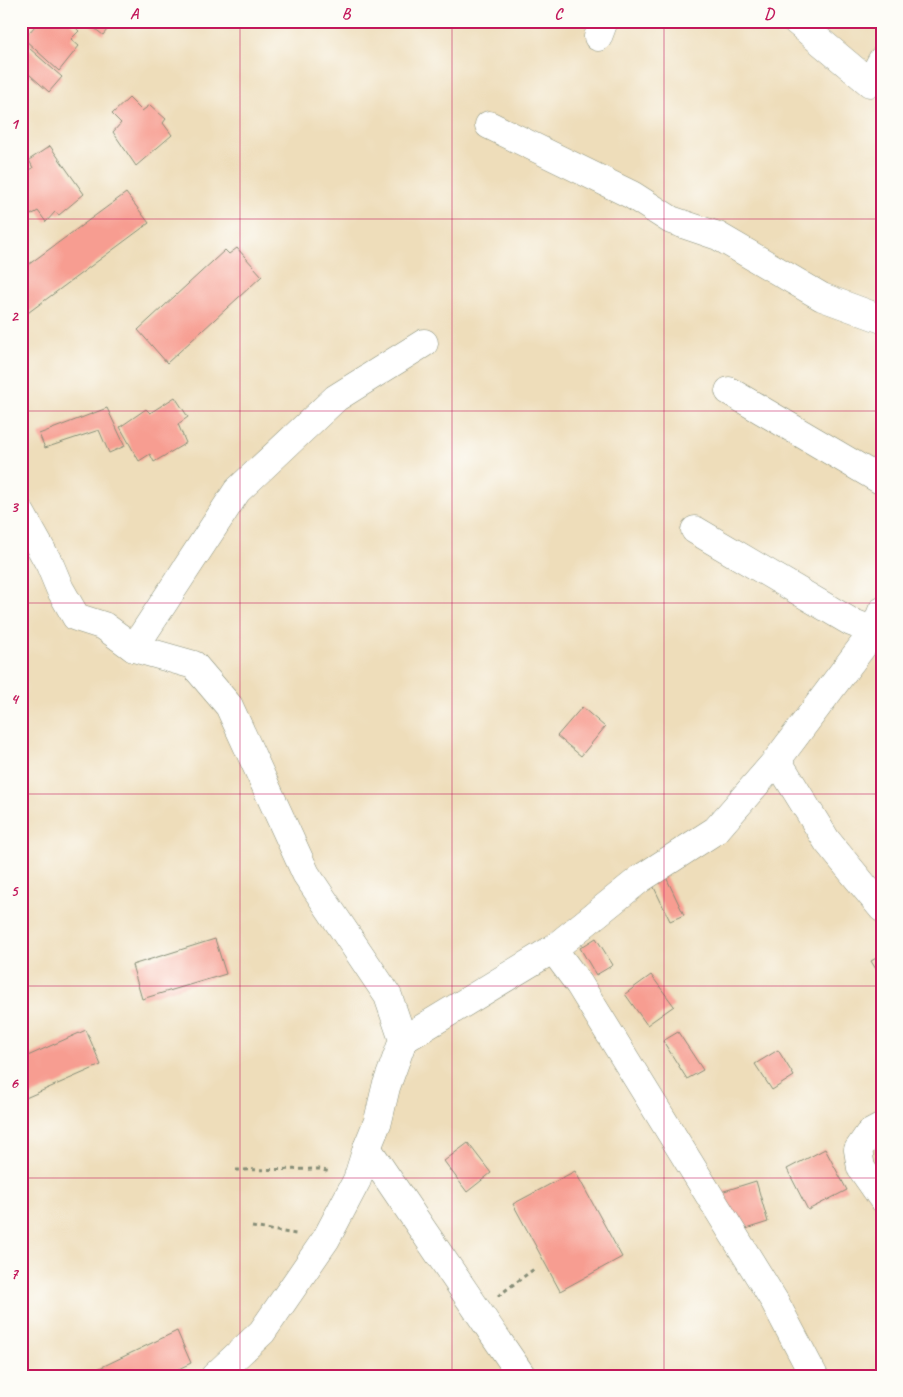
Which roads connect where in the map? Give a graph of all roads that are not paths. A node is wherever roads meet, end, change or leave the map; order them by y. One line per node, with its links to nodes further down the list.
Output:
1 (796, 21): 2 (street)
2 (878, 78)
3 (489, 125): 4 (street)
4 (882, 319)
5 (424, 344): 11 (street)
6 (729, 391): 7 (street)
7 (882, 481)
8 (21, 513): 11 (street)
9 (695, 530): 10 (street)
10 (879, 625): 12 (street)
11 (134, 648): 15 (street)
12 (777, 760): 13 (street); 14 (street)
13 (882, 908)
14 (553, 948): 15 (street); 21 (street)
15 (403, 1040): 17 (street)
16 (882, 1127): 18 (street)
17 (367, 1148): 19 (street); 20 (street)
18 (882, 1198)
19 (216, 1376)
20 (522, 1376)
21 (814, 1376)

